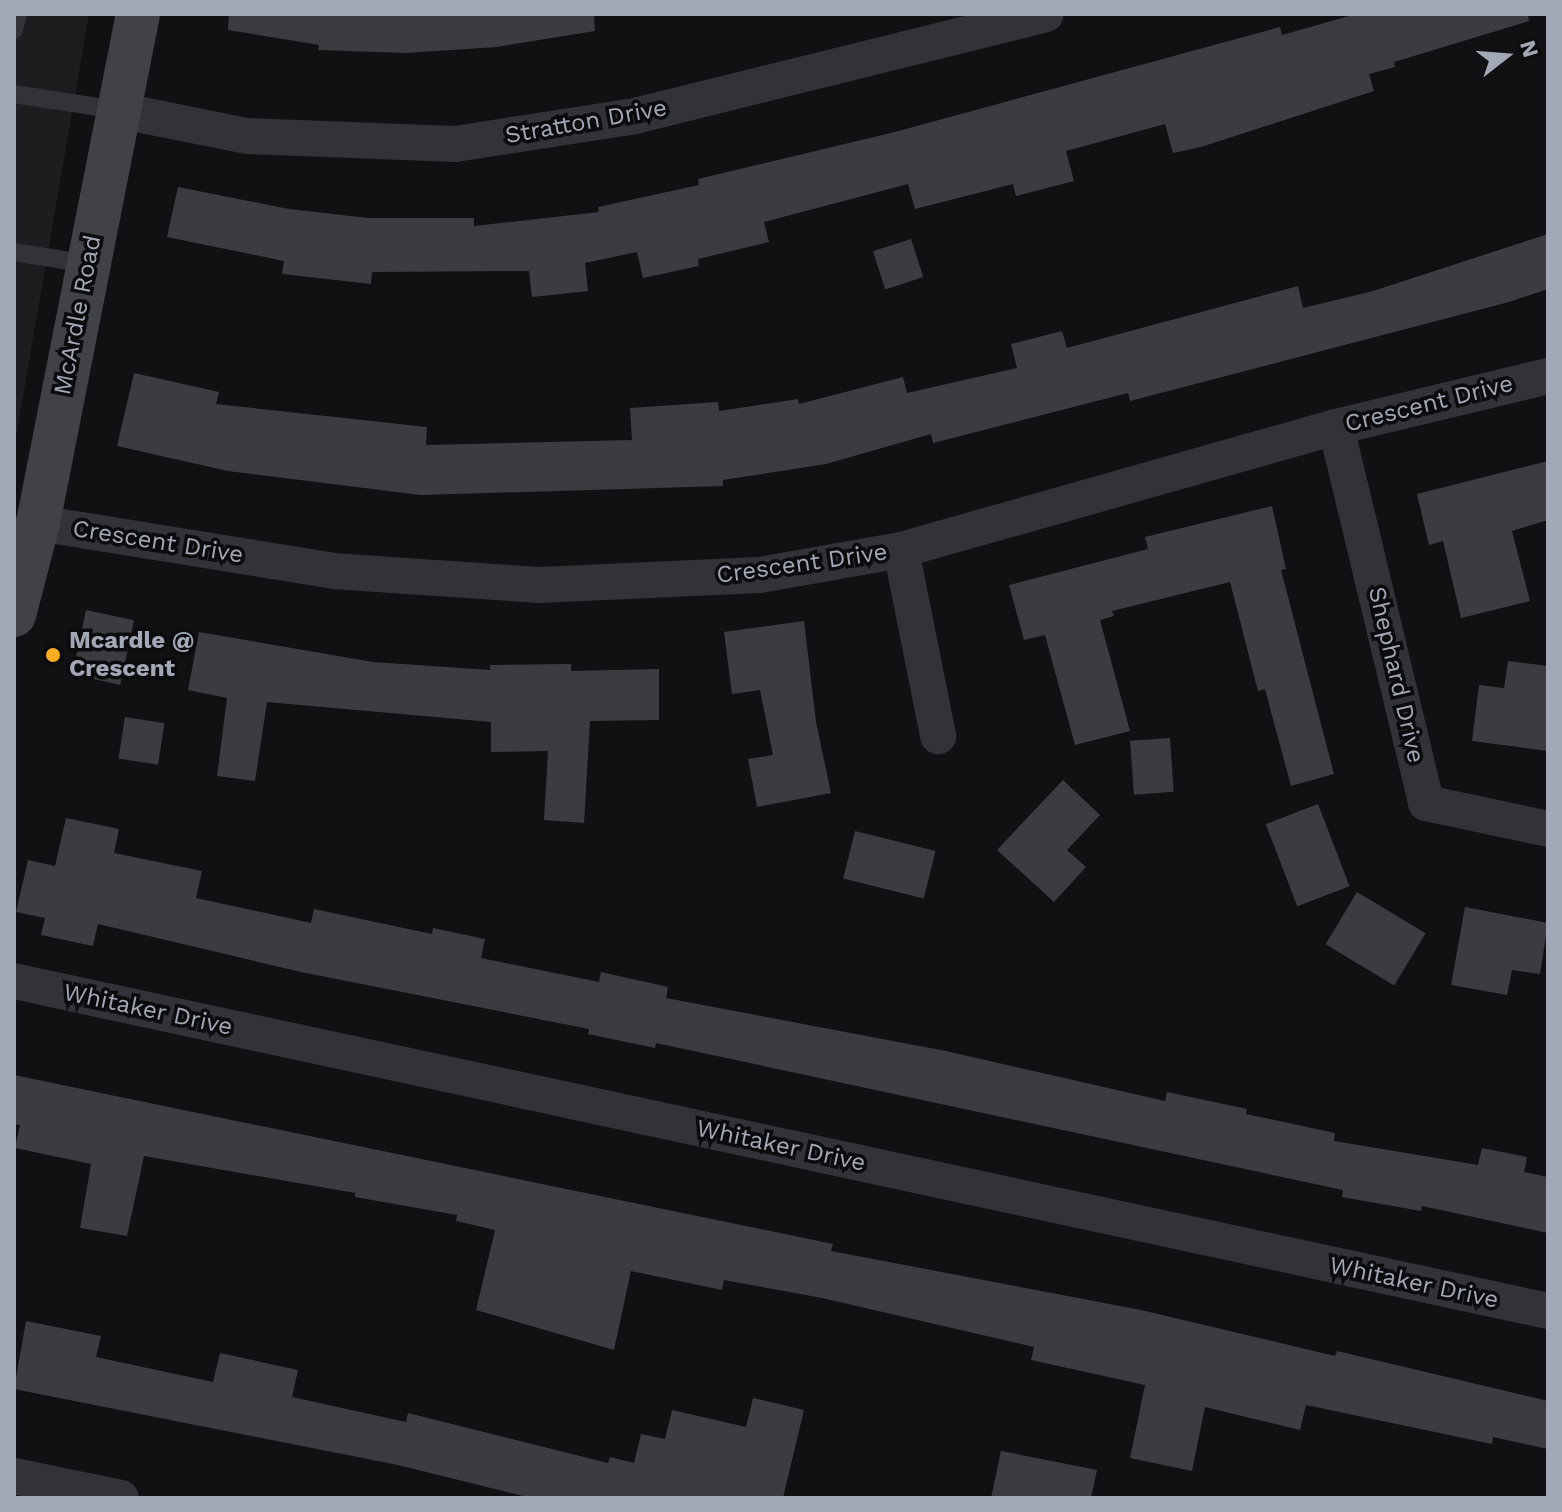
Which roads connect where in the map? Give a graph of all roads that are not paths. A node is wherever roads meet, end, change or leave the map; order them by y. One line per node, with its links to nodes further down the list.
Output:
1 (18, 14): 4 (lane)
2 (138, 14): 6 (main road, McArdle Road)
3 (1046, 14): 6 (street, Stratton Drive)
4 (14, 30)
5 (14, 94): 6 (lane)
6 (117, 110): 8 (main road, McArdle Road)
7 (14, 252): 8 (lane)
8 (88, 264): 11 (main road, McArdle Road)
9 (1548, 376): 10 (street, Crescent Drive)
10 (1336, 427): 12 (street, Crescent Drive); 15 (street, Shephard Drive)
11 (38, 523): 12 (street, Crescent Drive); 13 (main road, McArdle Road)
12 (901, 550): 14 (street)
13 (14, 615)
14 (938, 736)
15 (1548, 829)
16 (14, 981): 17 (street, Whitaker Drive)
17 (1548, 1311)
18 (14, 1476): 19 (street)
19 (121, 1498)

